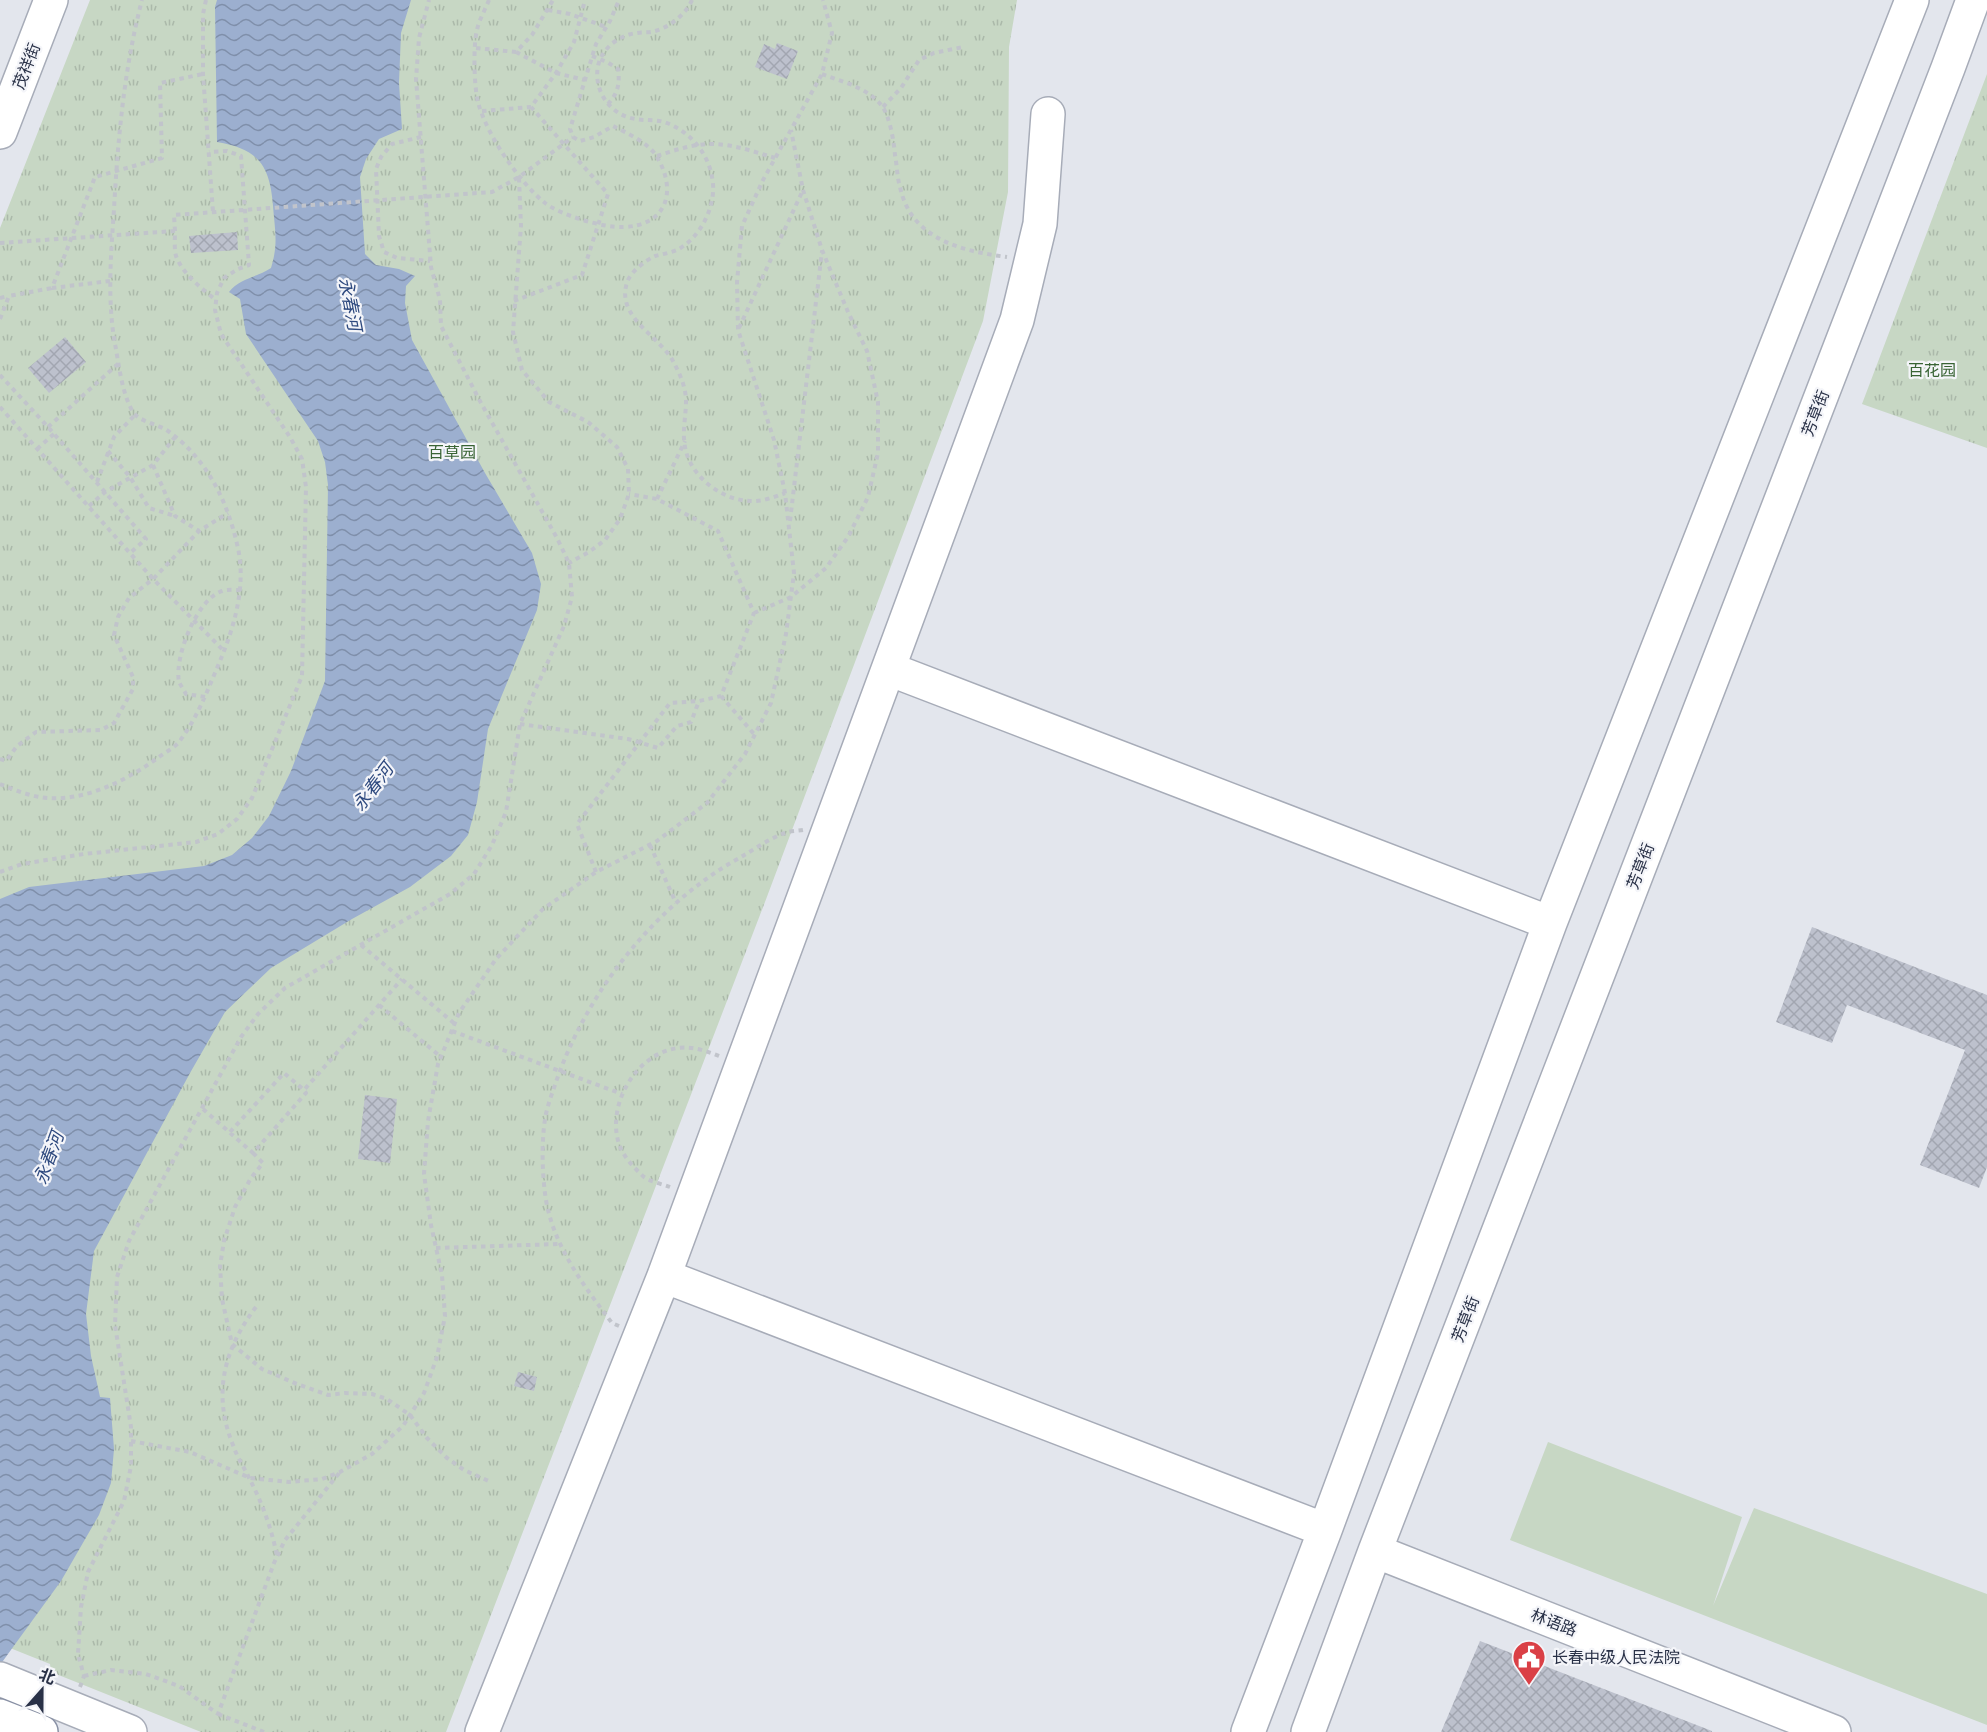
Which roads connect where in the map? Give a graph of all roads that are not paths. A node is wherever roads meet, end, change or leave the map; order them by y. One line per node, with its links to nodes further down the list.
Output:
1 (51, 0): 5 (main road, 茂祥街)
2 (1912, 0): 7 (main road)
3 (1973, 0): 10 (main road, 芳草街)
4 (1048, 114): 6 (main road)
5 (0, 132)
6 (889, 669): 7 (main road); 8 (main road)
7 (1550, 924): 9 (main road)
8 (664, 1276): 9 (main road); 13 (main road)
9 (1325, 1530): 14 (main road)
10 (1375, 1551): 15 (main road, 芳草街); 16 (main road, 林语路)
11 (11, 1683): 12 (main road)
12 (130, 1732)
13 (482, 1732)
14 (1248, 1732)
15 (1308, 1732)
16 (1834, 1732)

